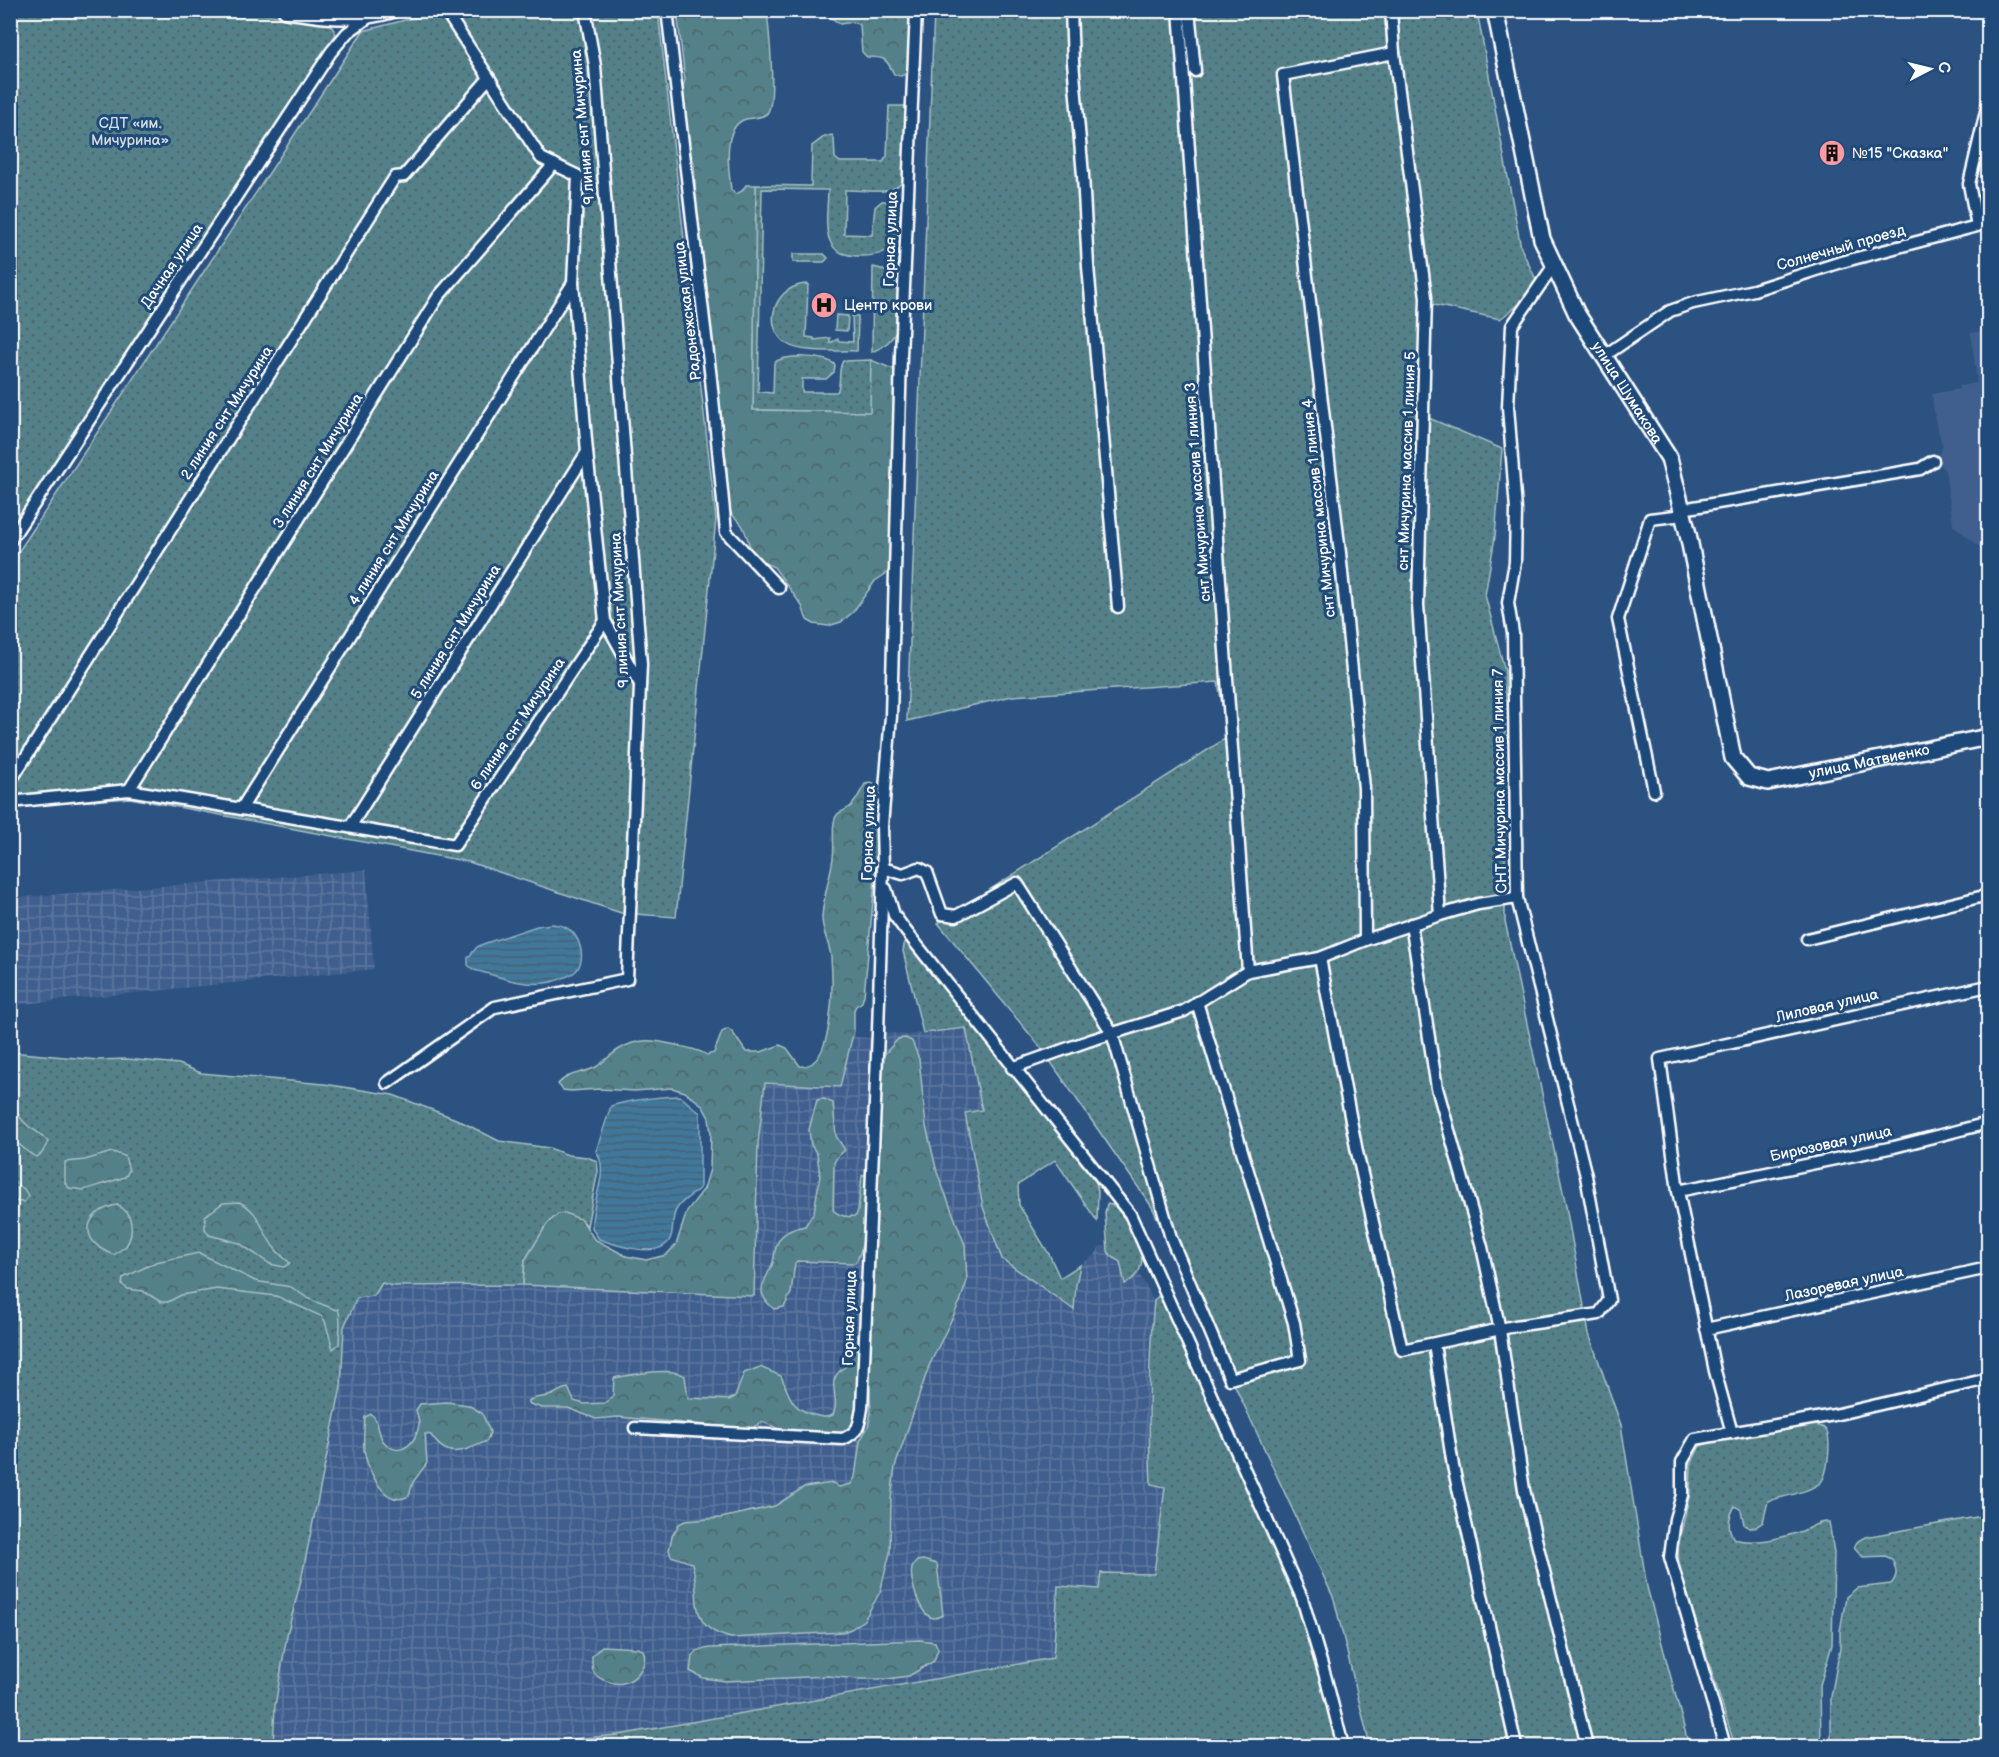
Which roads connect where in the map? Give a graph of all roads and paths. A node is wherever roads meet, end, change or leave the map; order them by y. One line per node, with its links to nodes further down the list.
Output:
1 (286, 10): 12 (street)
2 (391, 10): 12 (street)
3 (445, 10): 15 (street)
4 (585, 10): 28 (street, 9 линия снт Мичурина)
5 (667, 10): 25 (street, Радонежская улица)
6 (916, 10): 37 (street, Горная улица)
7 (1071, 10): 26 (street)
8 (1179, 10): 45 (street, снт Мичурина массив 1 линия 3)
9 (1189, 10): 14 (street)
10 (1391, 10): 13 (street, снт Мичурина массив 1 линия 5)
11 (1495, 10): 18 (street, улица Шумакова)
12 (369, 17): 24 (street, Дачная улица)
13 (1394, 53): 40 (street, снт Мичурина массив 1 линия 5); 43 (street, снт Мичурина массив 1 линия 4)
14 (1195, 71)
15 (489, 78): 17 (street); 31 (street, 2 линия снт Мичурина)
16 (1989, 103): 20 (street, Солнечный проезд)
17 (554, 164): 19 (street); 32 (street, 3 линия снт Мичурина)
18 (1554, 265): 20 (street, улица Шумакова); 39 (street, СНТ Мичурина массив 1 линия 7)
19 (573, 283): 21 (street); 35 (street, 4 линия снт Мичурина)
20 (1604, 356): 23 (street, улица Шумакова)
21 (587, 452): 27 (street); 36 (street, 5 линия снт Мичурина)
22 (1933, 461): 23 (street)
23 (1682, 512): 30 (street, улица Шумакова); 33 (street)
24 (10, 541)
25 (778, 588)
26 (1118, 607)
27 (605, 621): 28 (street); 36 (street, 6 линия снт Мичурина)
28 (640, 684): 50 (street, 9 линия снт Мичурина)
29 (1989, 737): 30 (street, улица Матвиенко)
30 (1749, 777)
31 (10, 782)
32 (129, 790): 34 (street); 35 (street)
33 (1654, 791)
34 (10, 802)
35 (241, 808): 36 (street)
36 (350, 827)
37 (883, 868): 48 (street); 49 (street); 58 (street, Горная улица)
38 (1989, 895): 42 (street)
39 (1517, 898): 40 (street); 55 (street, СНТ Мичурина массив 1 линия 7)
40 (1440, 915): 41 (street)
41 (1411, 924): 43 (street); 55 (street)
42 (1807, 939)
43 (1365, 940): 44 (street)
44 (1320, 958): 45 (street); 56 (street)
45 (1248, 971): 47 (street)
46 (1989, 986): 52 (street, Лиловая улица)
47 (1197, 1002): 48 (street); 48 (street)
48 (1112, 1033): 49 (street)
49 (1012, 1068): 60 (street)
50 (387, 1083)
51 (1989, 1124): 52 (street, Бирюзовая улица)
52 (1678, 1191): 54 (street)
53 (1989, 1268): 54 (street, Лазоревая улица)
54 (1706, 1329): 59 (street)
55 (1500, 1330): 56 (street); 62 (street)
56 (1434, 1344): 61 (street)
57 (1989, 1379): 59 (street)
58 (635, 1428)
59 (1732, 1433): 63 (street)
60 (1343, 1746)
61 (1516, 1746)
62 (1587, 1746)
63 (1725, 1746)

